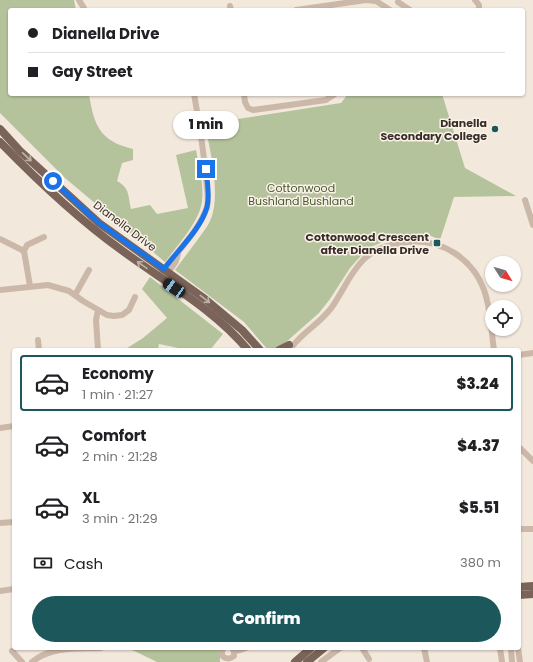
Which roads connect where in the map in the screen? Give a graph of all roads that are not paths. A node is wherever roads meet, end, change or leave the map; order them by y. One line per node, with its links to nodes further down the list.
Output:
1 (398, 1): 4 (street)
2 (311, 8): 3 (street)
3 (386, 8)
4 (407, 8)
5 (194, 96): 16 (street)
6 (244, 96): 7 (street)
7 (332, 96)
8 (0, 130): 16 (main road, Dianella Drive, one-way to 16)
9 (0, 142): 17 (main road, Dianella Drive, one-way to 9)
10 (526, 200): 11 (street)
11 (533, 225)
12 (44, 237): 14 (street)
13 (0, 239): 14 (street)
14 (24, 251): 18 (street)
15 (89, 270): 20 (street)
16 (166, 270): 17 (street); 24 (main road, Dianella Drive, one-way to 24)
17 (160, 278): 27 (main road, Dianella Drive)
18 (30, 286): 19 (street); 20 (street)
19 (0, 290)
20 (74, 294): 22 (street)
21 (135, 298): 22 (street)
22 (98, 310): 26 (street)
23 (38, 340): 25 (street)
24 (254, 342): 28 (main road, Dianella Drive); 29 (main road)
25 (39, 348)
26 (98, 348)
27 (246, 348)
28 (258, 348)
29 (262, 348)
30 (286, 348): 31 (street)
31 (494, 348)
32 (533, 353): 33 (street)
33 (521, 355)
34 (12, 426): 35 (street)
35 (0, 428)
36 (521, 449): 37 (street)
37 (533, 461)
38 (12, 522): 39 (street)
39 (0, 523)
40 (521, 529): 41 (street)
41 (533, 529)
42 (533, 586): 43 (main road)
43 (521, 587)
44 (12, 589): 45 (street)
45 (0, 591)
46 (533, 594): 47 (main road)
47 (521, 595)
48 (57, 650): 63 (street)
49 (223, 650): 61 (street)
50 (233, 650): 61 (street)
51 (309, 650): 64 (main road)
52 (322, 650): 65 (main road)
53 (337, 650): 66 (street)
54 (363, 650): 60 (street)
55 (424, 650): 67 (street)
56 (500, 650): 68 (street)
57 (511, 650): 69 (street)
58 (518, 650): 70 (street)
59 (12, 651): 62 (street)
60 (369, 660)
61 (228, 661)
62 (22, 662)
63 (32, 662)
64 (295, 662)
65 (307, 662)
66 (321, 662)
67 (427, 662)
68 (502, 662)
69 (512, 662)
70 (520, 662)

